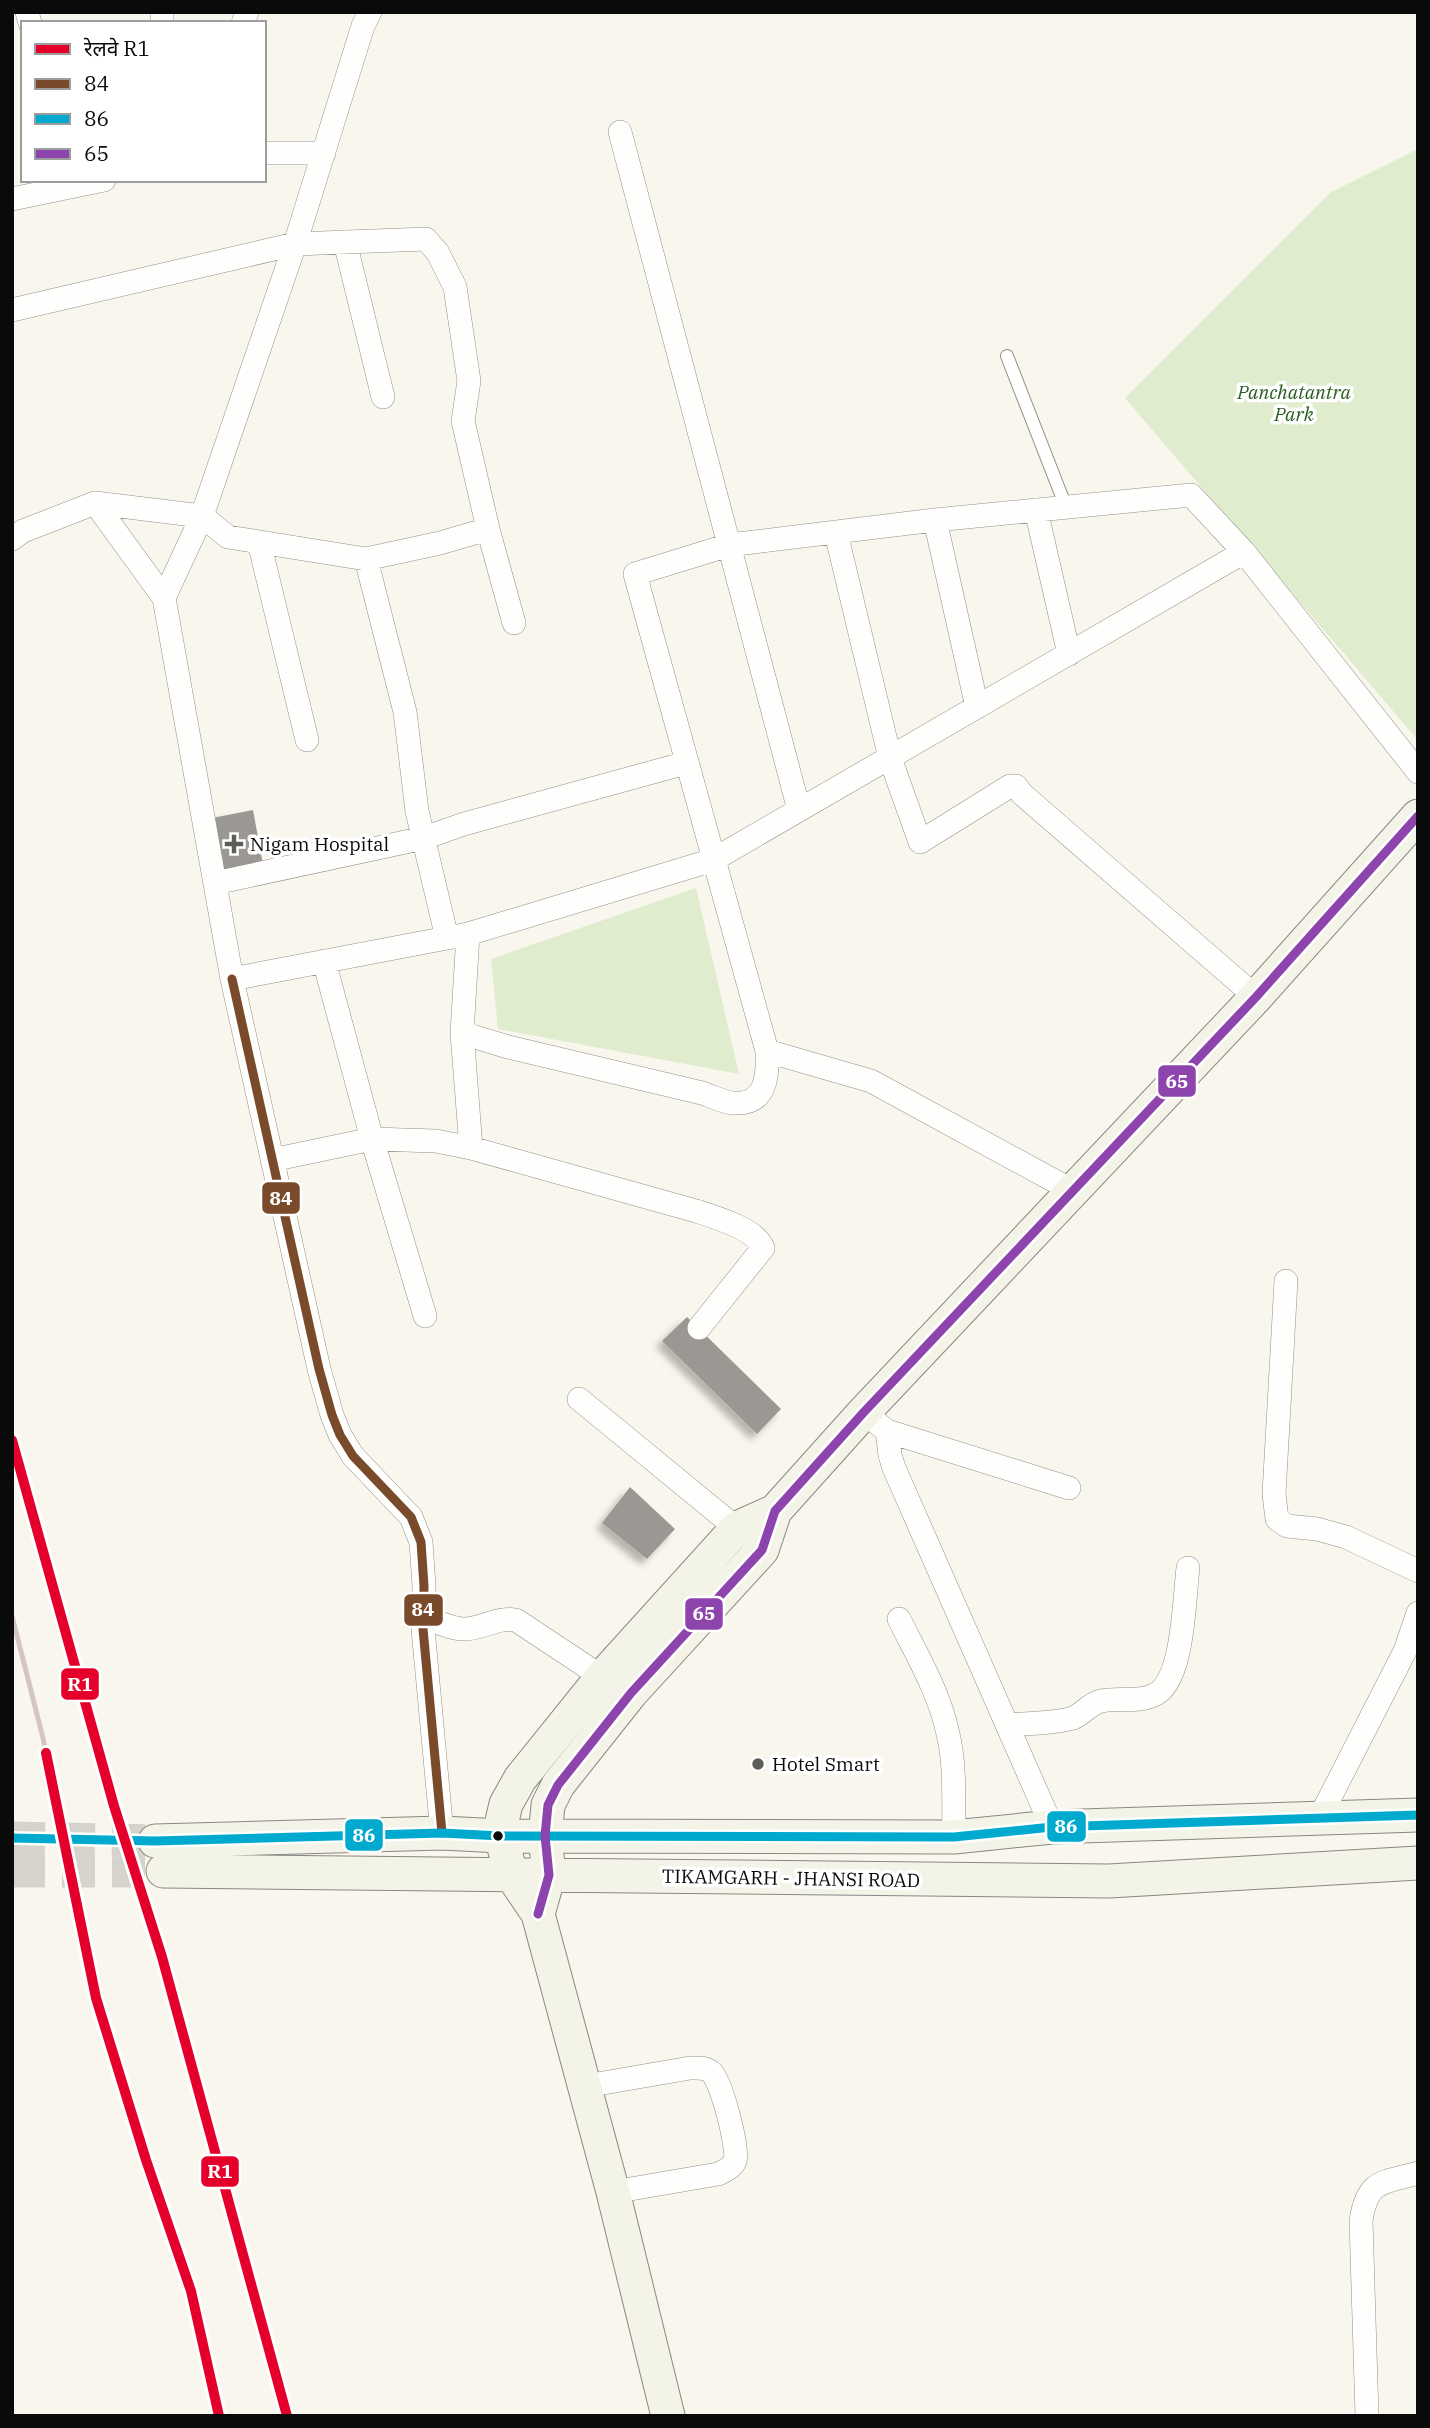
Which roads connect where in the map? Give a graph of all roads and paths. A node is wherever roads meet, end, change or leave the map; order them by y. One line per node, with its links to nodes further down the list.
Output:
1 (370, 12): 4 (street)
2 (620, 132): 21 (street)
3 (267, 151): 4 (street)
4 (324, 153): 8 (street)
5 (94, 182): 6 (street)
6 (12, 199)
7 (345, 242): 8 (street); 11 (street); 17 (street)
8 (295, 244): 9 (street); 15 (street)
9 (12, 310)
10 (1007, 356): 13 (lane)
11 (383, 397)
12 (95, 503): 15 (street); 19 (street); 24 (street)
13 (1066, 507): 14 (street); 22 (street)
14 (1036, 510): 16 (street); 26 (street)
15 (202, 516): 20 (street); 24 (street)
16 (935, 520): 18 (street); 27 (street)
17 (488, 529): 23 (street); 25 (street)
18 (836, 533): 21 (street); 29 (street)
19 (12, 539)
20 (259, 542): 23 (street); 28 (street)
21 (729, 545): 30 (street); 32 (street)
22 (1244, 552): 26 (street); 31 (street)
23 (366, 559): 34 (street)
24 (164, 598): 36 (street)
25 (514, 623)
26 (1069, 654): 27 (street)
27 (977, 707): 29 (street)
28 (307, 740)
29 (890, 758): 32 (street); 40 (street)
30 (686, 763): 34 (street); 35 (street)
31 (1418, 772)
32 (799, 810): 35 (street)
33 (1418, 816): 40 (street)
34 (424, 838): 36 (street); 37 (street)
35 (713, 860): 37 (street); 42 (street)
36 (215, 883): 39 (street)
37 (458, 936): 38 (street); 41 (street)
38 (324, 961): 39 (street); 43 (street)
39 (232, 979): 45 (street)
40 (1256, 997): 46 (street)
41 (462, 1033): 42 (street); 44 (street)
42 (767, 1051): 46 (street)
43 (372, 1139): 44 (street); 45 (street); 48 (street)
44 (471, 1148): 49 (street)
45 (272, 1160): 57 (street)
46 (1073, 1191): 51 (street)
47 (1286, 1282): 55 (street)
48 (425, 1316)
49 (699, 1328)
50 (579, 1399): 53 (street)
51 (876, 1422): 52 (street); 53 (street); 60 (street)
52 (1069, 1488)
53 (750, 1539): 59 (street); 66 (street)
54 (1188, 1568): 60 (street)
55 (1418, 1571)
56 (1418, 1613): 62 (street)
57 (423, 1616): 59 (street); 64 (street)
58 (899, 1619): 67 (street)
59 (602, 1677): 65 (street)
60 (1008, 1725): 63 (street)
61 (1418, 1815): 62 (street, TIKAMGARH - JHANSI ROAD)
62 (1320, 1817): 63 (street, TIKAMGARH - JHANSI ROAD)
63 (1052, 1828): 67 (street, TIKAMGARH - JHANSI ROAD)
64 (442, 1833): 65 (street, TIKAMGARH - JHANSI ROAD); 69 (street, TIKAMGARH - JHANSI ROAD)
65 (501, 1836): 66 (street, TIKAMGARH - JHANSI ROAD); 69 (street)
66 (545, 1836): 67 (street, TIKAMGARH - JHANSI ROAD); 70 (street)
67 (954, 1837)
68 (1418, 1863): 70 (street, TIKAMGARH - JHANSI ROAD)
69 (511, 1874): 70 (street, TIKAMGARH - JHANSI ROAD); 71 (street)
70 (549, 1875): 71 (street)
71 (538, 1914): 72 (street)
72 (586, 2087): 74 (street); 74 (street)
73 (1418, 2173): 76 (street)
74 (613, 2192): 75 (street)
75 (668, 2416)
76 (1367, 2416)

